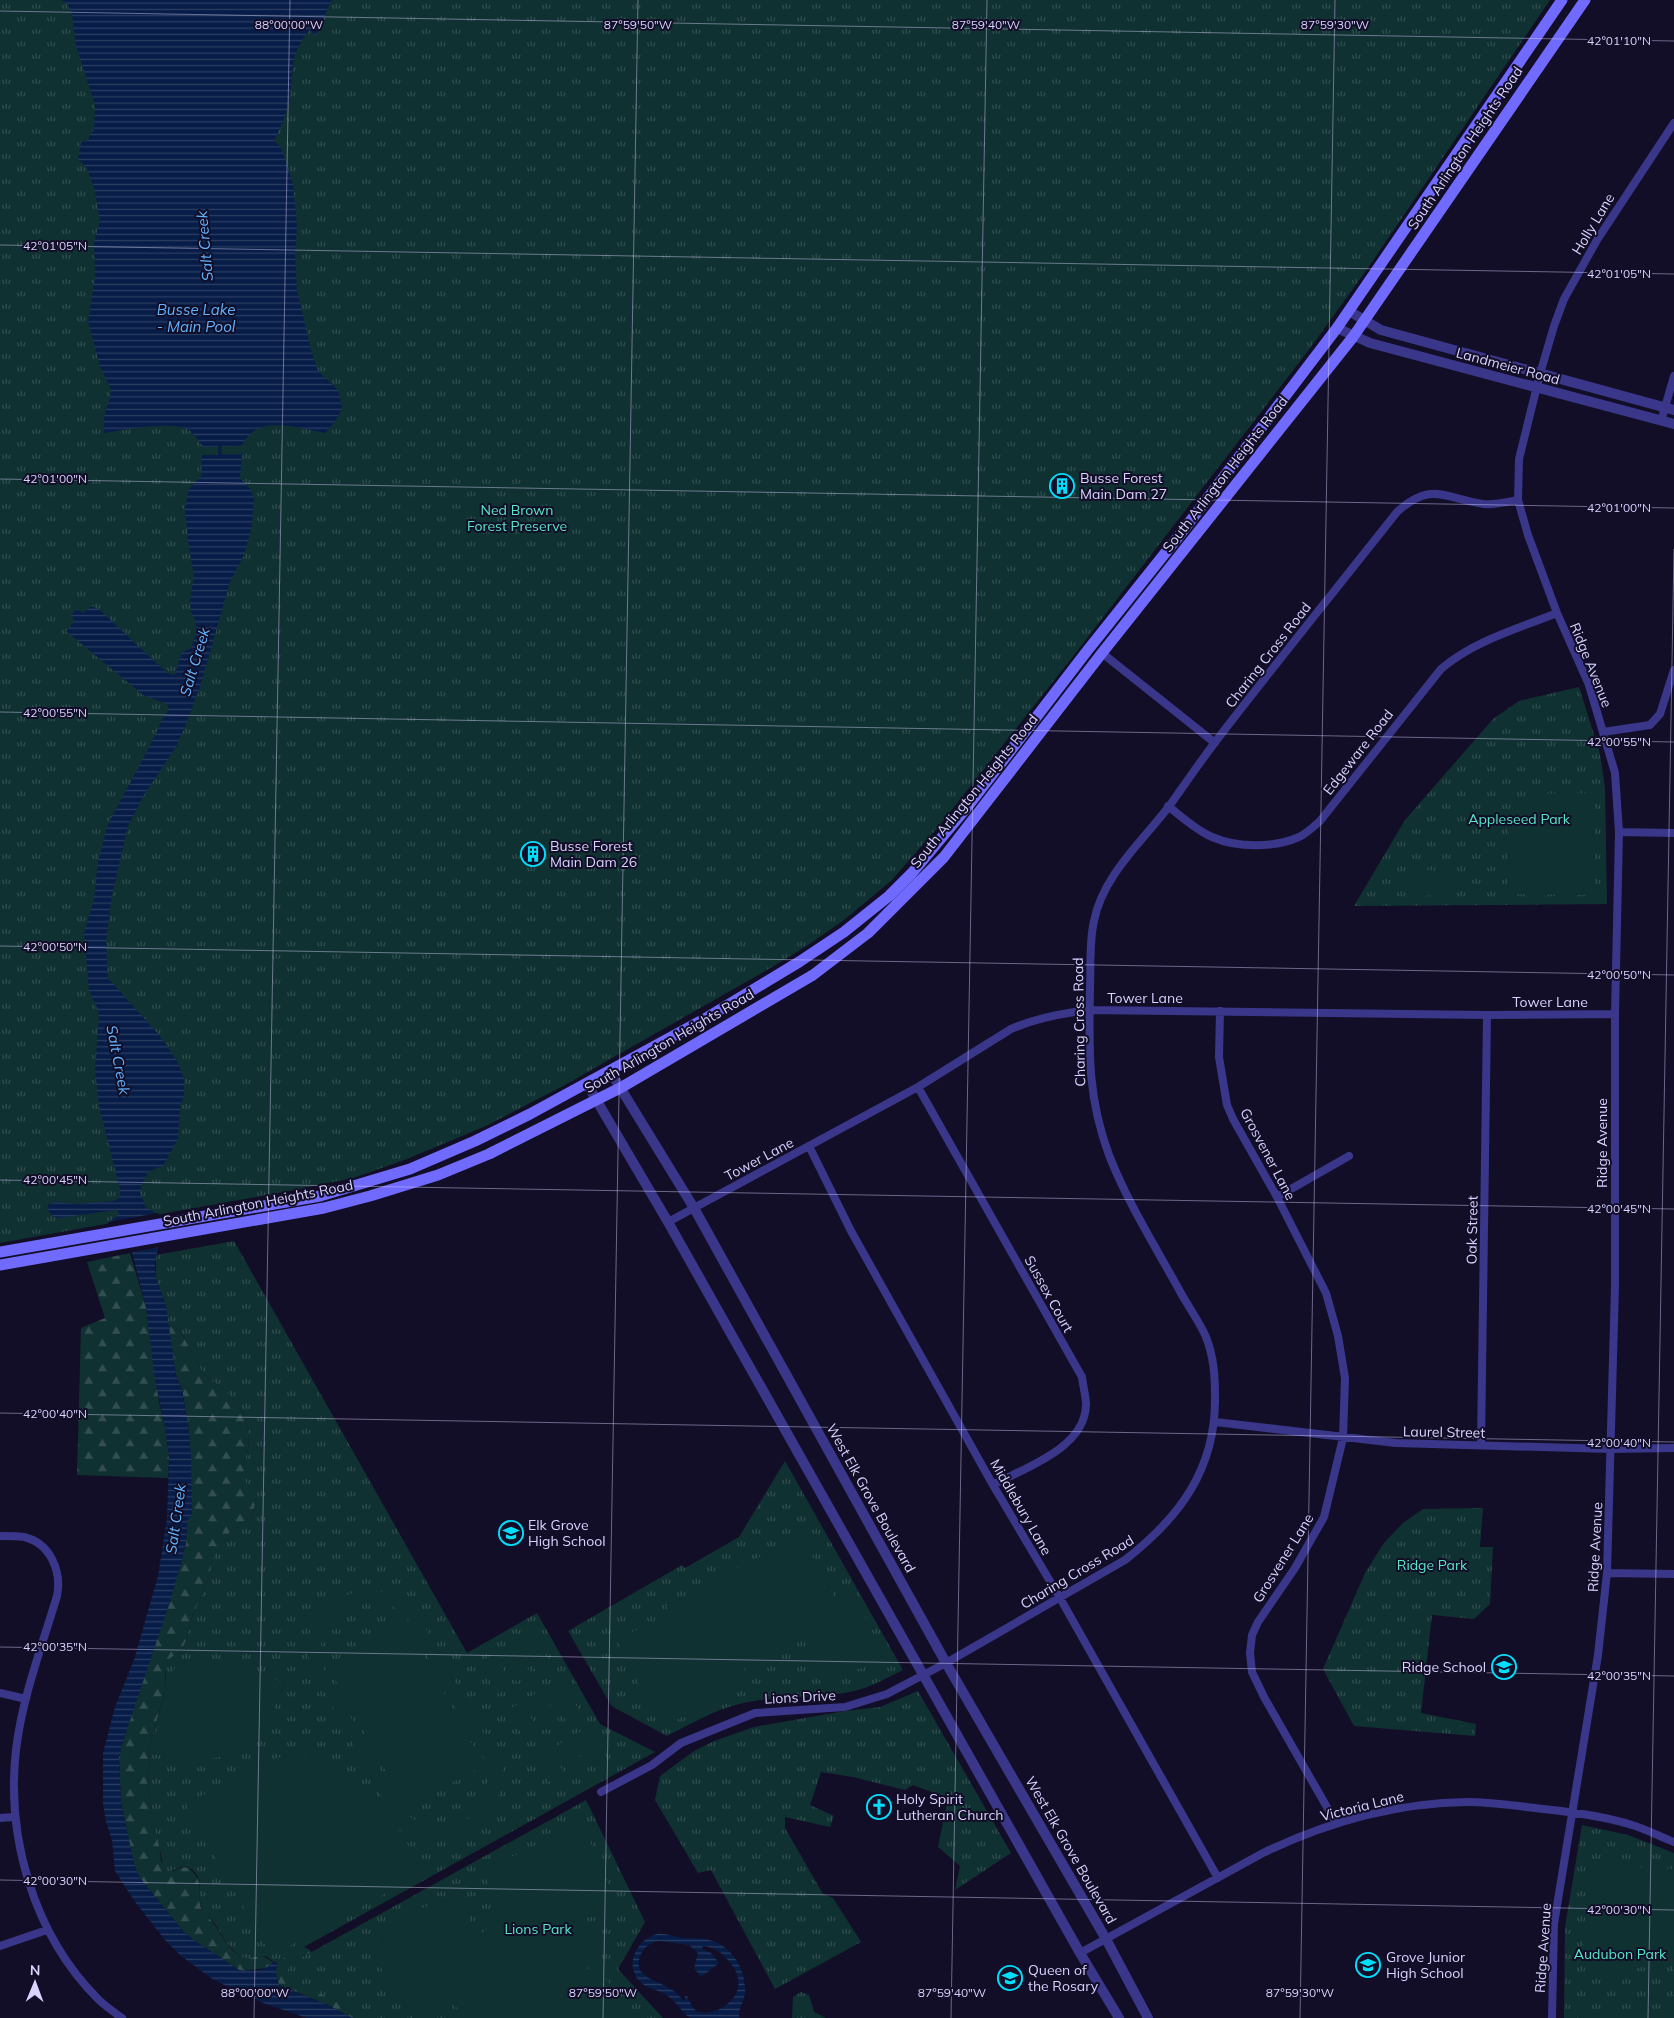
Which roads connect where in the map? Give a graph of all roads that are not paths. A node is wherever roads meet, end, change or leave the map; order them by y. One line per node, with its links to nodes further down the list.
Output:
1 (1562, 0): 4 (main road, South Arlington Heights Road)
2 (1585, 0): 5 (main road, South Arlington Heights Road)
3 (1674, 123): 8 (street, Holly Lane)
4 (1349, 311): 5 (street, Landmeier Road); 6 (main road, South Arlington Heights Road)
5 (1365, 321): 7 (main road, South Arlington Heights Road); 8 (street, Landmeier Road)
6 (1337, 328): 7 (street, Landmeier Road); 27 (main road, South Arlington Heights Road)
7 (1353, 336): 10 (street, Landmeier Road); 16 (main road, South Arlington Heights Road)
8 (1540, 374): 10 (street, Ridge Avenue); 11 (street, Landmeier Road)
9 (1674, 376): 11 (street)
10 (1536, 387): 12 (street, Landmeier Road); 14 (street, Ridge Avenue)
11 (1669, 409): 12 (street)
12 (1661, 421): 13 (street, Landmeier Road)
13 (1674, 424)
14 (1518, 500): 15 (street, Ridge Avenue); 19 (street, Charing Cross Road)
15 (1557, 613): 18 (street, Ridge Avenue); 20 (street, Edgeware Road)
16 (1102, 654): 19 (street); 29 (main road, South Arlington Heights Road)
17 (1674, 670): 18 (street)
18 (1603, 732): 21 (street, Ridge Avenue)
19 (1215, 742): 20 (street, Charing Cross Road)
20 (1168, 806): 23 (street, Charing Cross Road)
21 (1619, 832): 22 (street); 25 (street, Ridge Avenue)
22 (1674, 833)
23 (1090, 1010): 24 (street, Tower Lane); 30 (street, Tower Lane); 39 (street, Charing Cross Road)
24 (1220, 1011): 26 (street, Tower Lane); 34 (street, Grosvener Lane)
25 (1615, 1014): 26 (street, Tower Lane); 43 (street, Ridge Avenue)
26 (1487, 1015): 41 (street, Oak Street)
27 (610, 1071): 28 (main road, South Arlington Heights Road); 29 (street, West Elk Grove Boulevard)
28 (587, 1084): 31 (street); 37 (main road, South Arlington Heights Road)
29 (622, 1087): 31 (main road, South Arlington Heights Road); 35 (street, West Elk Grove Boulevard)
30 (918, 1087): 32 (street, Tower Lane); 44 (street, Sussex Court)
31 (597, 1101): 36 (street); 38 (main road, South Arlington Heights Road)
32 (809, 1146): 35 (street, Tower Lane); 44 (street, Middlebury Lane)
33 (1349, 1156): 34 (street)
34 (1277, 1197): 40 (street, Grosvener Lane)
35 (694, 1208): 36 (street, Tower Lane); 49 (street, West Elk Grove Boulevard)
36 (668, 1222): 50 (street)
37 (0, 1252)
38 (0, 1265)
39 (1215, 1422): 40 (street, Laurel Street); 48 (street, Charing Cross Road)
40 (1343, 1438): 41 (street, Laurel Street); 57 (street, Grosvener Lane)
41 (1482, 1445): 43 (street, Laurel Street)
42 (1674, 1448): 43 (street, Laurel Street)
43 (1610, 1449): 46 (street, Ridge Avenue)
44 (993, 1485): 48 (street, Middlebury Lane)
45 (0, 1536): 52 (street)
46 (1607, 1573): 47 (street); 54 (street, Ridge Avenue)
47 (1674, 1574)
48 (1060, 1598): 49 (street, Charing Cross Road); 59 (street, Middlebury Lane)
49 (946, 1663): 50 (street, Charing Cross Road); 61 (street, West Elk Grove Boulevard)
50 (924, 1675): 53 (street, Lions Drive); 63 (street)
51 (0, 1693): 52 (street)
52 (26, 1699): 55 (street)
53 (601, 1792)
54 (1572, 1812): 57 (street, Victoria Lane); 58 (street, Victoria Lane); 67 (street, Ridge Avenue)
55 (14, 1816): 56 (street); 60 (street)
56 (0, 1818)
57 (1336, 1824): 59 (street, Victoria Lane)
58 (1674, 1842)
59 (1218, 1878): 61 (street, Victoria Lane)
60 (47, 1930): 62 (street); 64 (street)
61 (1106, 1939): 63 (street, Victoria Lane); 66 (street, West Elk Grove Boulevard)
62 (0, 1946)
63 (1080, 1953): 65 (street)
64 (122, 2018)
65 (1119, 2018)
66 (1148, 2018)
67 (1552, 2018)

